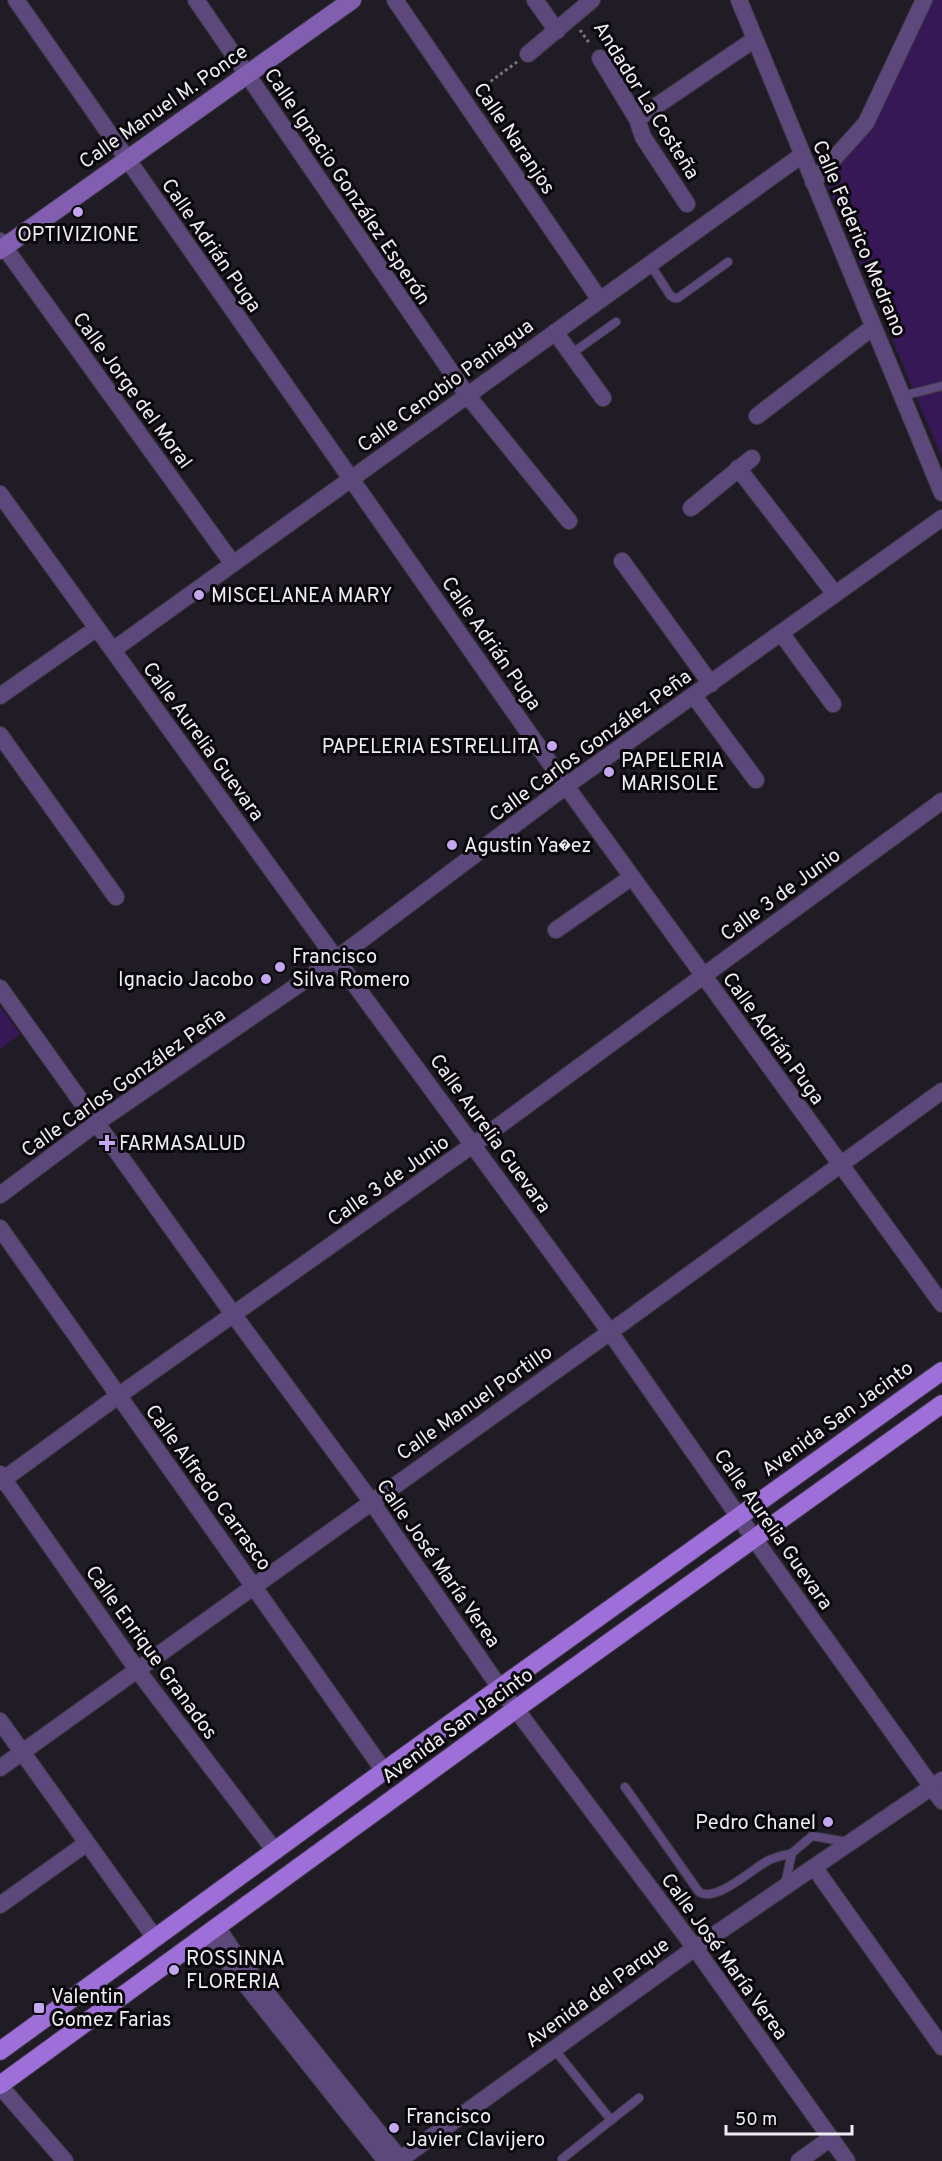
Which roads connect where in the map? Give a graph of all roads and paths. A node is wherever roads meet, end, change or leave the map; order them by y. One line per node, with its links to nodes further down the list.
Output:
1 (16, 0): 18 (street, Calle Adrián Puga)
2 (196, 0): 14 (street, Calle Ignacio González Esperón)
3 (352, 0): 14 (street, Calle Manuel M. Ponce)
4 (395, 0): 15 (street, Calle Naranjos)
5 (535, 0): 10 (street)
6 (592, 0): 9 (street)
7 (739, 0): 11 (street, Calle Federico Medrano)
8 (924, 0): 19 (street)
9 (572, 19): 10 (street); 13 (path, Andador La Costeña)
10 (557, 31): 12 (street)
11 (755, 39): 16 (street); 17 (street, Calle Federico Medrano)
12 (528, 54): 15 (path)
13 (600, 58): 16 (street, Andador La Costeña)
14 (247, 75): 18 (street, Calle Manuel M. Ponce); 30 (street, Calle Ignacio González Esperón)
15 (464, 101): 24 (street, Calle Naranjos)
16 (637, 119): 20 (street, Andador La Costeña)
17 (802, 156): 19 (street, Calle Federico Medrano); 23 (street, Calle Cenobio Paniagua)
18 (127, 160): 21 (street, Calle Manuel M. Ponce); 36 (street, Calle Adrián Puga)
19 (813, 182): 26 (street, Calle Federico Medrano)
20 (687, 204)
21 (1, 246): 43 (street, Calle Jorge del Moral)
22 (728, 262): 23 (lane)
23 (650, 264): 24 (street, Calle Cenobio Paniagua)
24 (600, 300): 27 (street, Calle Cenobio Paniagua)
25 (616, 322): 28 (lane)
26 (873, 327): 31 (street, Calle Federico Medrano); 33 (street)
27 (555, 332): 28 (street); 30 (street, Calle Cenobio Paniagua)
28 (571, 354): 32 (street)
29 (942, 386): 31 (lane)
30 (466, 395): 36 (street, Calle Cenobio Paniagua); 41 (street, Calle Ignacio González Esperón)
31 (902, 396): 37 (street, Calle Federico Medrano)
32 (603, 398)
33 (757, 416)
34 (752, 458): 35 (street)
35 (738, 468): 39 (street); 44 (street)
36 (351, 479): 43 (street, Calle Cenobio Paniagua); 54 (street, Calle Adrián Puga)
37 (942, 493)
38 (0, 494): 45 (street, Calle Aurelia Guevara)
39 (691, 508)
40 (942, 518): 44 (street, Calle Carlos González Peña)
41 (569, 521)
42 (622, 561): 48 (street)
43 (233, 564): 47 (street, Calle Cenobio Paniagua)
44 (835, 594): 46 (street, Calle Carlos González Peña)
45 (97, 628): 47 (street, Calle Aurelia Guevara); 49 (street)
46 (781, 633): 48 (street, Calle Carlos González Peña); 51 (street)
47 (113, 650): 59 (street, Calle Aurelia Guevara)
48 (711, 684): 50 (street, Calle Carlos González Peña)
49 (0, 696)
50 (694, 696): 53 (street); 54 (street, Calle Carlos González Peña)
51 (833, 704)
52 (0, 735): 57 (street)
53 (756, 780)
54 (566, 786): 56 (street, Calle Adrián Puga); 59 (street, Calle Carlos González Peña)
55 (942, 801): 60 (street, Calle 3 de Junio)
56 (632, 877): 58 (street); 60 (street, Calle Adrián Puga)
57 (116, 897)
58 (556, 930)
59 (336, 959): 63 (street, Calle Carlos González Peña); 64 (street, Calle Aurelia Guevara)
60 (704, 976): 64 (street, Calle 3 de Junio); 65 (street, Calle Adrián Puga)
61 (0, 988): 63 (street, Calle José María Verea)
62 (942, 1091): 65 (street, Calle Manuel Portillo)
63 (98, 1122): 66 (street, Calle Carlos González Peña); 69 (street, Calle José María Verea)
64 (474, 1144): 69 (street, Calle 3 de Junio); 70 (street, Calle Aurelia Guevara)
65 (839, 1164): 68 (street, Calle Adrián Puga); 70 (street, Calle Manuel Portillo)
66 (0, 1195)
67 (0, 1228): 72 (street, Calle Alfredo Carrasco)
68 (942, 1304)
69 (233, 1314): 72 (street, Calle 3 de Junio); 75 (street, Calle José María Verea)
70 (610, 1332): 75 (street, Calle Manuel Portillo); 76 (street, Calle Aurelia Guevara)
71 (942, 1371): 76 (main road, Avenida San Jacinto)
72 (118, 1396): 74 (street, Calle 3 de Junio); 78 (street, Calle Alfredo Carrasco)
73 (942, 1404): 77 (main road, Avenida San Jacinto)
74 (1, 1479): 79 (street, Calle Enrique Granados)
75 (371, 1501): 78 (street, Calle Manuel Portillo); 80 (street, Calle José María Verea)
76 (739, 1517): 77 (street, Calle Aurelia Guevara); 80 (main road, Avenida San Jacinto)
77 (755, 1540): 81 (main road, Avenida San Jacinto); 86 (street, Calle Aurelia Guevara)
78 (255, 1587): 79 (street, Calle Manuel Portillo); 85 (street, Calle Alfredo Carrasco)
79 (138, 1671): 83 (street, Calle Manuel Portillo); 91 (street, Calle Enrique Granados)
80 (500, 1688): 81 (street, Calle José María Verea); 85 (main road, Avenida San Jacinto)
81 (516, 1709): 96 (main road, Avenida San Jacinto); 98 (street, Calle José María Verea)
82 (0, 1721): 83 (street)
83 (22, 1753): 84 (street, Calle Manuel Portillo); 90 (street)
84 (0, 1768)
85 (384, 1771): 91 (main road, Avenida San Jacinto)
86 (937, 1784): 88 (street, Calle Aurelia Guevara); 89 (street, Avenida del Parque)
87 (625, 1787): 92 (lane)
88 (942, 1802)
89 (852, 1842): 92 (lane); 93 (street, Avenida del Parque)
90 (87, 1843): 95 (street); 97 (street)
91 (275, 1851): 97 (main road, Avenida San Jacinto)
92 (792, 1853): 94 (lane)
93 (814, 1867): 94 (street, Avenida del Parque); 99 (street)
94 (784, 1888): 98 (street, Avenida del Parque)
95 (0, 1905)
96 (211, 1931): 102 (main road, Avenida San Jacinto); 107 (street)
97 (155, 1938): 101 (main road, Avenida San Jacinto)
98 (695, 1948): 100 (street, Avenida del Parque); 105 (street, Calle José María Verea)
99 (942, 2048)
100 (554, 2049): 104 (lane); 107 (street, Avenida del Parque)
101 (0, 2051)
102 (0, 2086): 108 (street)
103 (639, 2098): 104 (lane)
104 (611, 2120): 106 (lane)
105 (831, 2138): 109 (street); 110 (street, Calle José María Verea)
106 (562, 2159)
107 (395, 2160)
108 (65, 2161)
109 (799, 2161)
110 (847, 2161)

